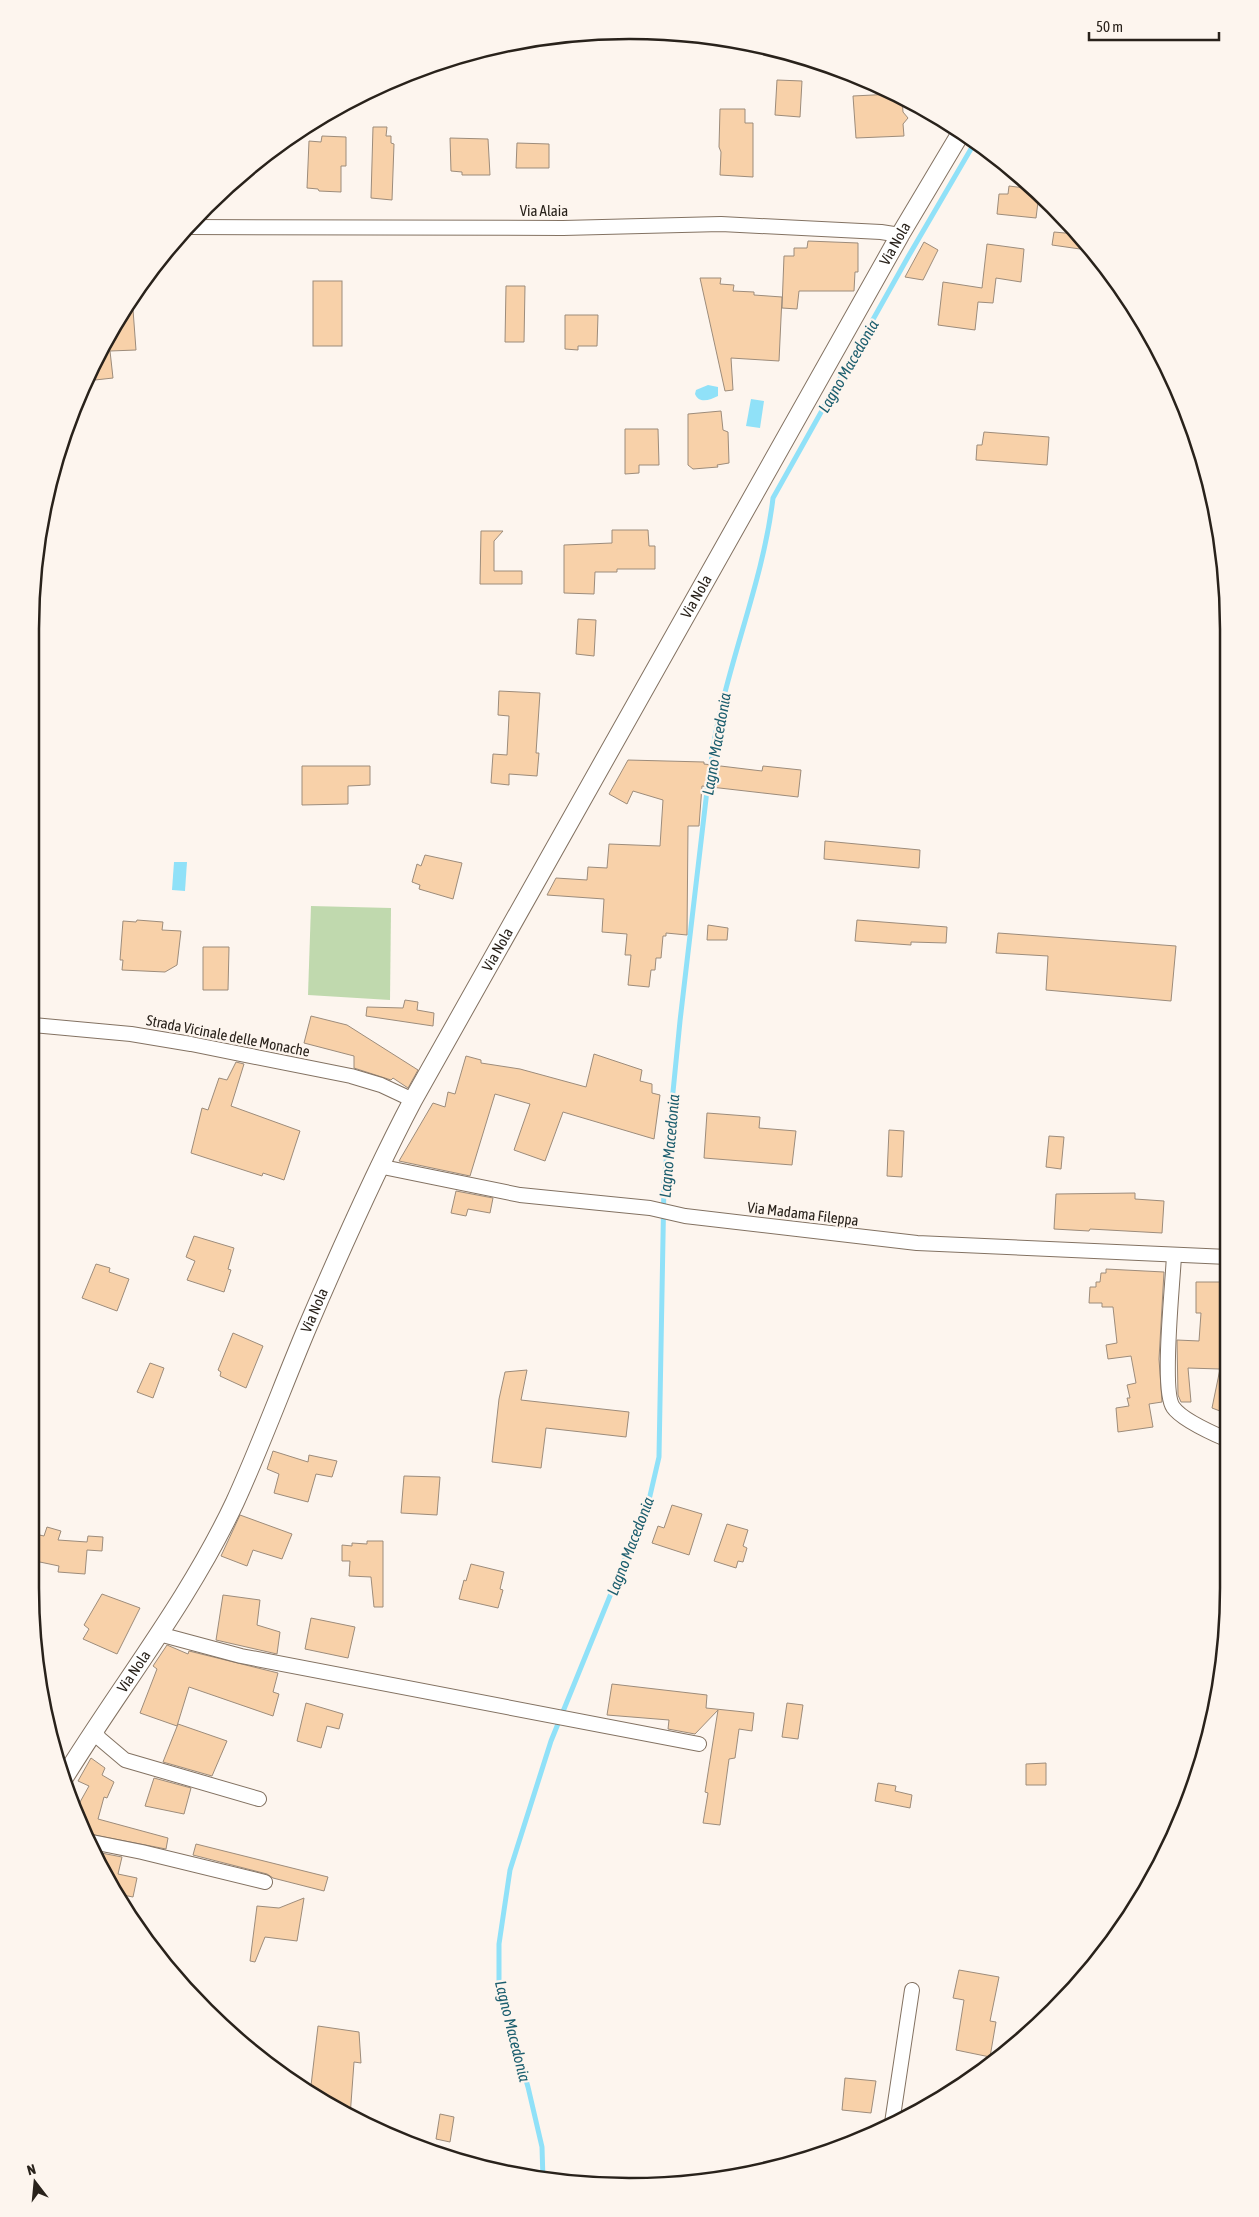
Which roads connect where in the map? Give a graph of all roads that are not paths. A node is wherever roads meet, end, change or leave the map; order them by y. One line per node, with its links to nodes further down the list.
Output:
1 (957, 138): 3 (street, Via Nola)
2 (198, 227): 3 (street, Via Alaia)
3 (900, 235): 5 (street, Via Nola)
4 (39, 1026): 5 (street, Strada Vicinale delle Monache)
5 (413, 1100): 6 (street, Via Nola)
6 (378, 1166): 7 (street, Via Madama Fileppa); 10 (street, Via Nola)
7 (1174, 1255): 8 (street, Via Madama Fileppa); 9 (street)
8 (1220, 1257)
9 (1220, 1436)
10 (159, 1634): 11 (street, Via Nola); 12 (street)
11 (94, 1729): 13 (street, Via Nola); 14 (street)
12 (699, 1744)
13 (68, 1771)
14 (259, 1799)
15 (97, 1843): 16 (street)
16 (265, 1882)
17 (912, 1990): 18 (street)
18 (893, 2116)

